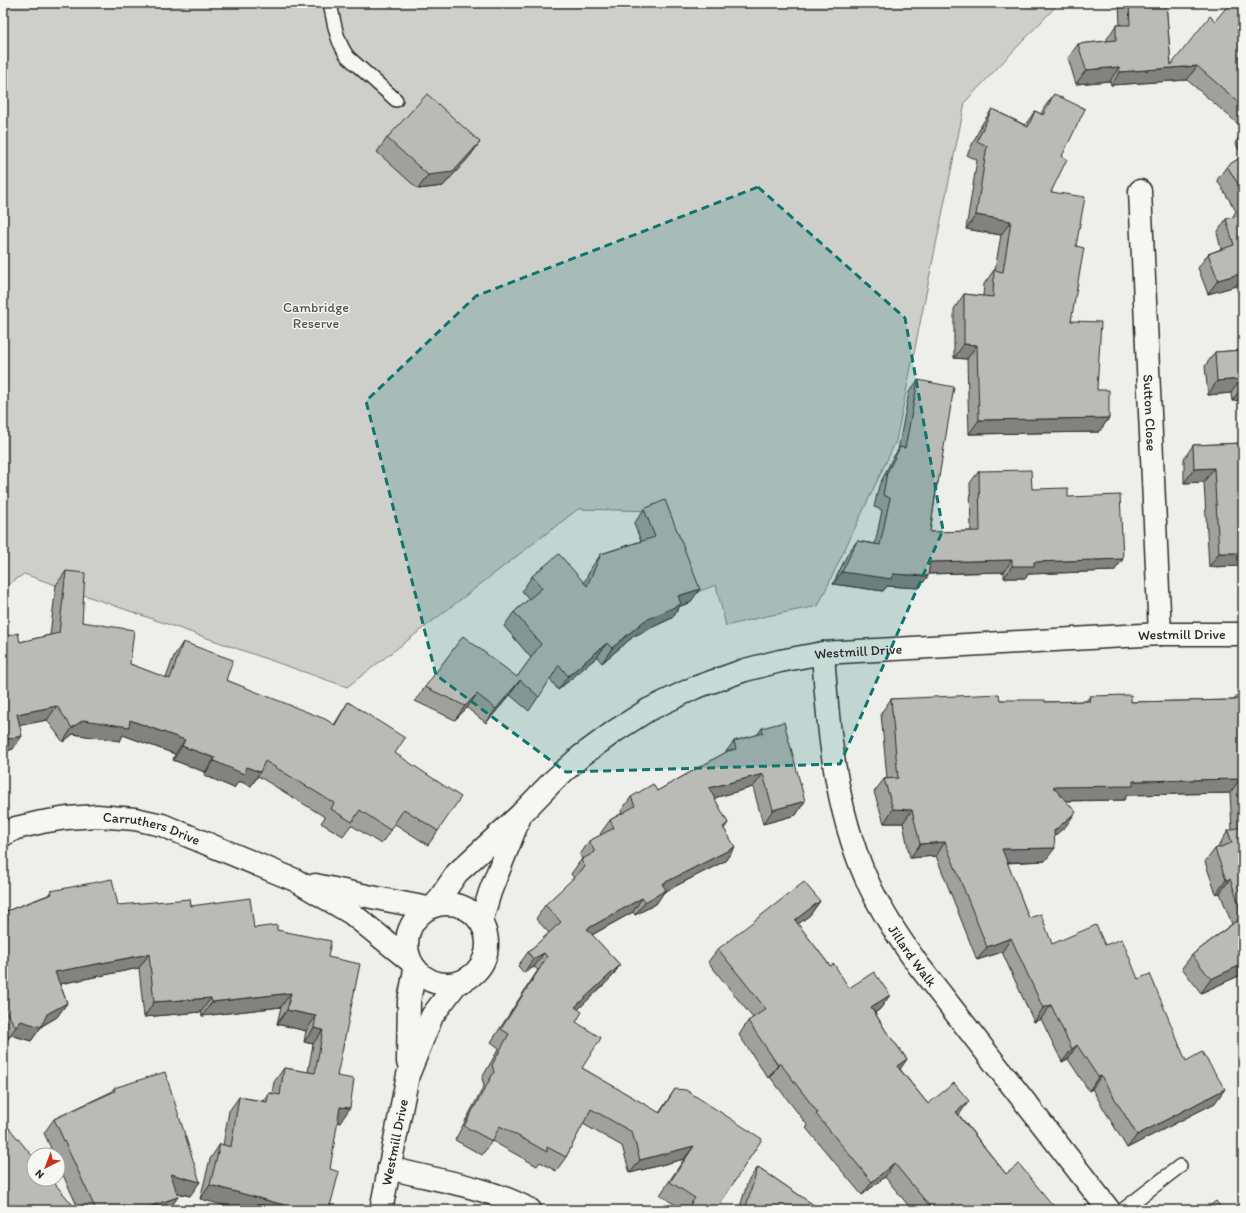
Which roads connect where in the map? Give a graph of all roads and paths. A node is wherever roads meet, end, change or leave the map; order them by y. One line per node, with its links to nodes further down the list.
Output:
1 (330, 3): 2 (lane)
2 (396, 100)
3 (1140, 191): 4 (street, Sutton Close)
4 (1160, 634): 5 (street, Westmill Drive); 6 (street, Westmill Drive)
5 (1243, 634)
6 (823, 653): 7 (street, Westmill Drive); 19 (street, Jillard Walk)
7 (521, 814): 10 (street, Westmill Drive); 11 (street, Westmill Drive)
8 (3, 834): 9 (street, Carruthers Drive)
9 (295, 880): 10 (street, Carruthers Drive); 12 (street, Carruthers Drive)
10 (431, 906): 11 (street); 12 (street)
11 (481, 922): 13 (street)
12 (412, 965): 13 (street); 14 (street, Westmill Drive)
13 (457, 983): 14 (street, Westmill Drive)
14 (408, 1075): 16 (street, Westmill Drive)
15 (1180, 1166): 20 (lane)
16 (389, 1168): 17 (street, Westmill Drive); 18 (street)
17 (381, 1210)
18 (530, 1210)
19 (1109, 1210)
20 (1123, 1210)

